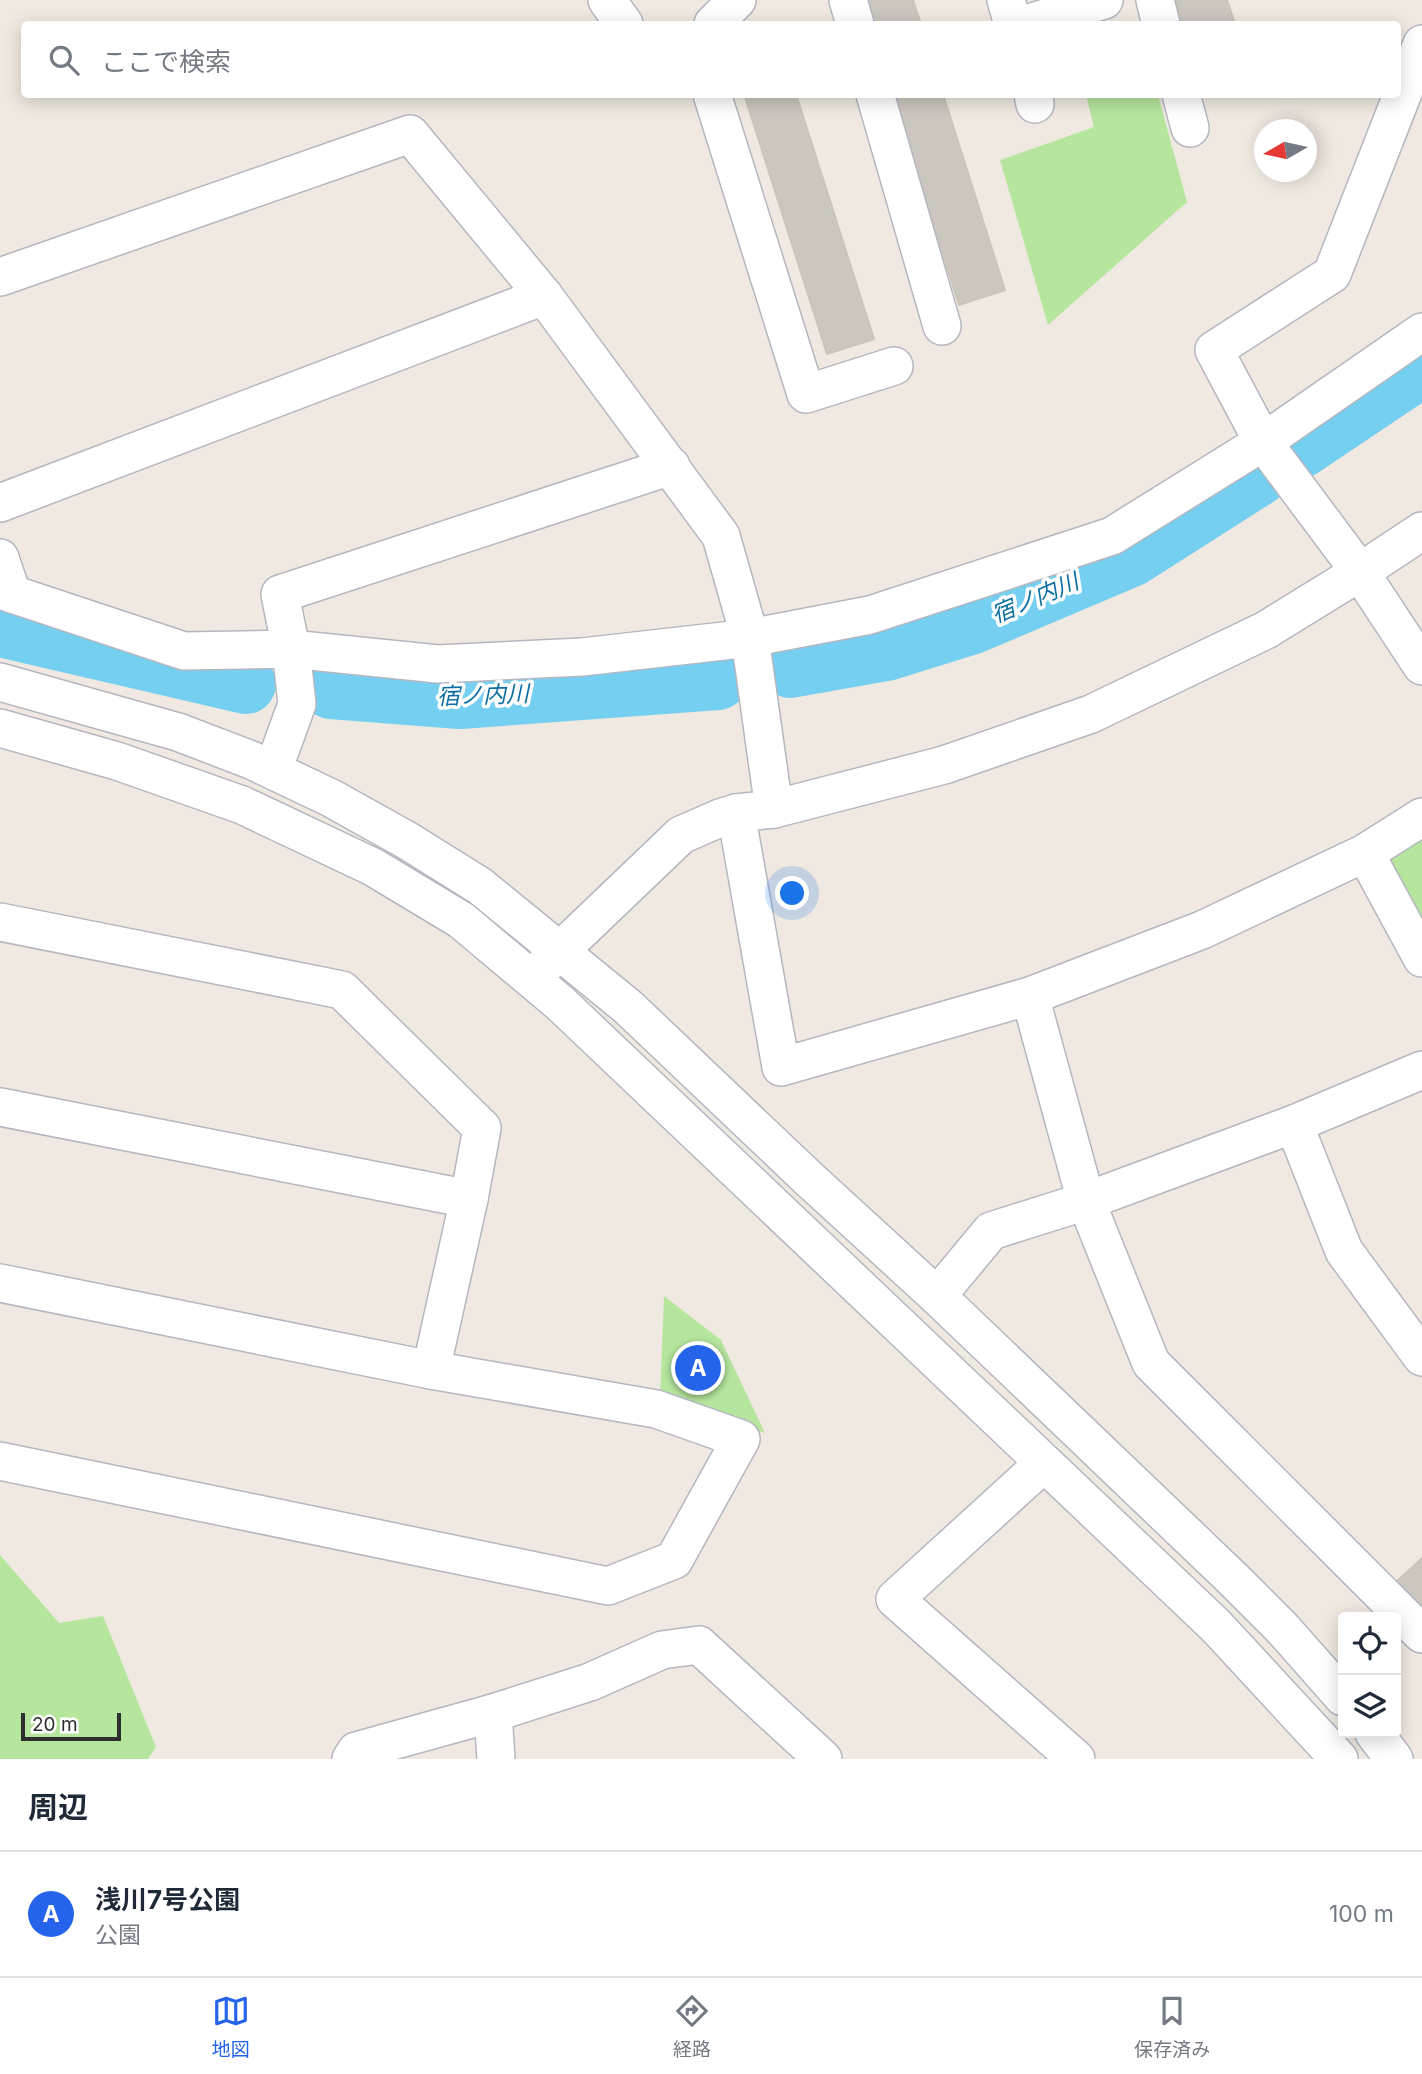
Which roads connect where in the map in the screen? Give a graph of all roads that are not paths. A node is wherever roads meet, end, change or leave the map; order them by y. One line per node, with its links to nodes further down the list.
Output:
1 (607, 0): 7 (street)
2 (737, 0): 8 (street)
3 (848, 0): 9 (street)
4 (1006, 0): 10 (street)
5 (1104, 0): 11 (street)
6 (1155, 0): 12 (street)
7 (622, 21)
8 (716, 21)
9 (854, 21)
10 (1012, 21)
11 (1036, 21)
12 (1160, 21)
13 (1422, 44): 16 (street)
14 (713, 98): 22 (street)
15 (877, 98): 20 (street)
16 (1401, 98)
17 (1401, 98): 23 (street)
18 (0, 277): 19 (street)
19 (544, 296): 24 (street); 25 (street)
20 (942, 326)
21 (1422, 332): 23 (street)
22 (894, 366)
23 (1263, 442): 28 (street); 30 (street)
24 (671, 466): 30 (street); 31 (street)
25 (0, 503)
26 (1422, 531): 28 (street)
27 (0, 558): 29 (street)
28 (1360, 572): 32 (street); 36 (street)
29 (6, 592): 31 (street)
30 (750, 638): 31 (street); 36 (street)
31 (291, 649): 35 (street)
32 (1422, 666)
33 (0, 682): 35 (street)
34 (0, 728): 43 (street)
35 (273, 770): 41 (street)
36 (774, 809): 37 (street)
37 (736, 813): 41 (street); 44 (street)
38 (1422, 817): 39 (street)
39 (1365, 853): 42 (street); 44 (street)
40 (0, 922): 48 (street)
41 (560, 950): 43 (street); 51 (street)
42 (1422, 958)
43 (531, 979): 55 (street)
44 (1030, 996): 49 (street)
45 (1422, 1070): 47 (street)
46 (0, 1107): 48 (street)
47 (1294, 1124): 49 (street); 52 (street)
48 (469, 1199): 53 (street)
49 (1086, 1201): 51 (street); 56 (street)
50 (0, 1283): 53 (street)
51 (937, 1296): 57 (street)
52 (1417, 1343)
53 (431, 1370): 54 (street)
54 (0, 1461)
55 (1044, 1463): 63 (street); 64 (street)
56 (1422, 1634)
57 (1338, 1691)
58 (493, 1713): 60 (street); 61 (street); 62 (street)
59 (1378, 1738): 65 (street)
60 (351, 1759)
61 (496, 1759)
62 (823, 1759)
63 (1076, 1759)
64 (1339, 1759)
65 (1394, 1759)

